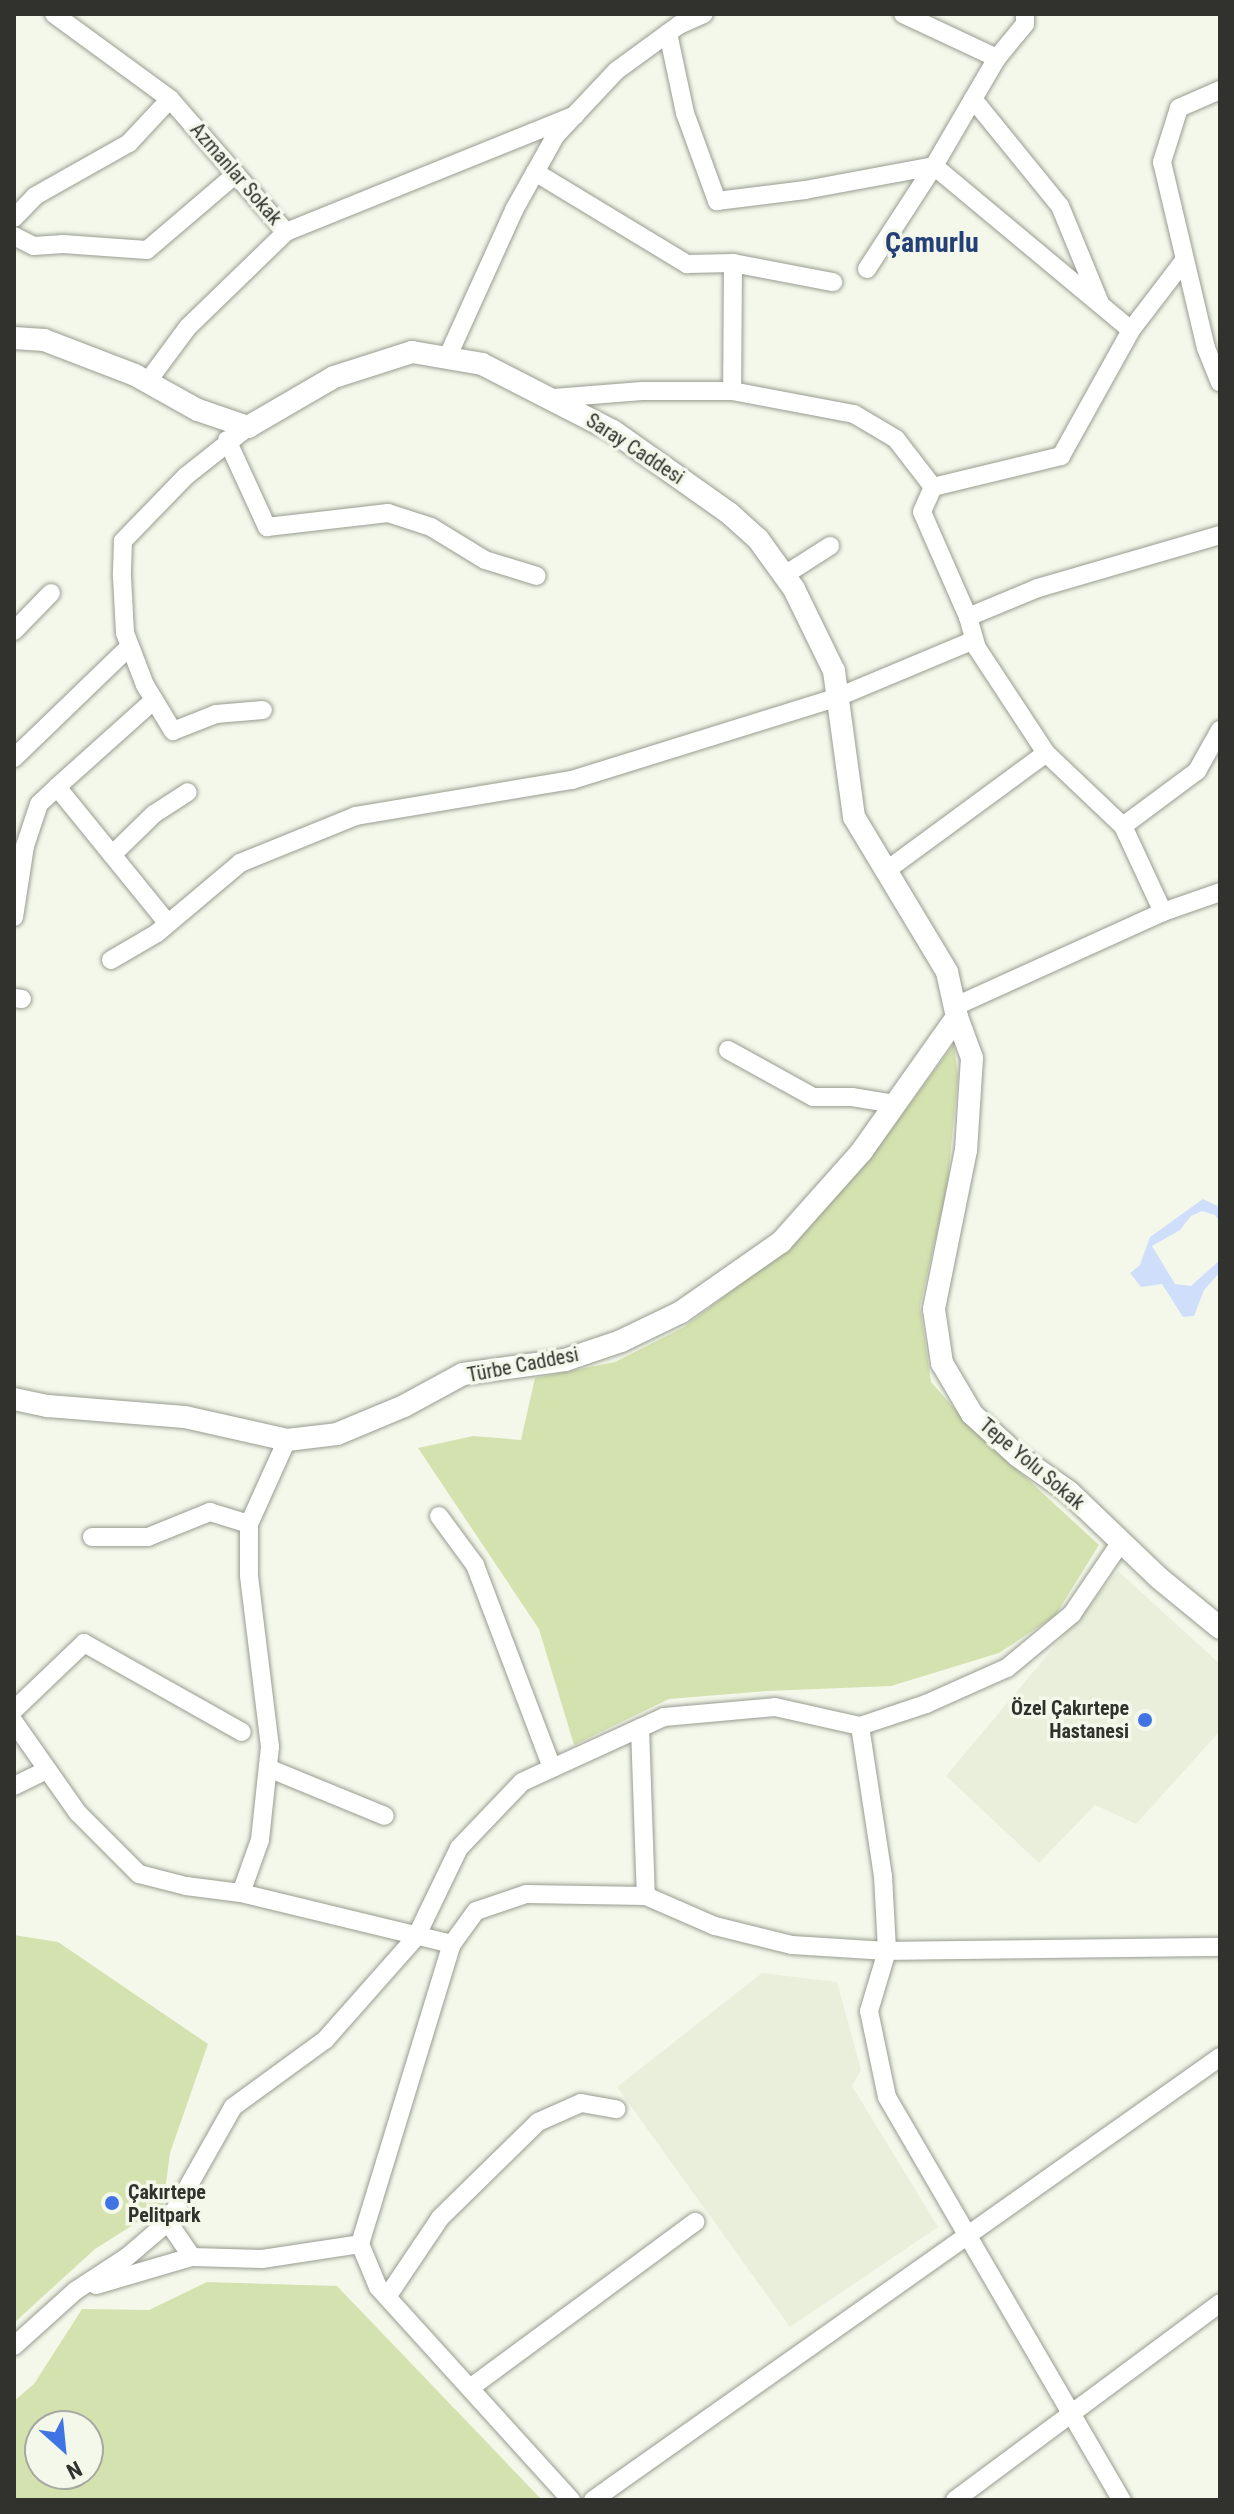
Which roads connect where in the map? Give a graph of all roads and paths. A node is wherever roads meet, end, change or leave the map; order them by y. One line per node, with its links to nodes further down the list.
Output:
1 (54, 14): 8 (street, Azmanlar Sokak)
2 (903, 14): 6 (street)
3 (1025, 14): 6 (street)
4 (698, 15): 5 (street)
5 (668, 33): 10 (street); 11 (street)
6 (997, 58): 9 (street)
7 (1220, 90): 17 (street)
8 (170, 99): 13 (street, Azmanlar Sokak); 14 (street)
9 (973, 99): 11 (street); 21 (street)
10 (575, 115): 12 (street); 15 (street, Azmanlar Sokak)
11 (934, 166): 19 (street); 21 (street)
12 (535, 172): 18 (street); 24 (street)
13 (236, 174): 15 (street, Azmanlar Sokak); 16 (street)
14 (14, 218)
15 (286, 232): 25 (street)
16 (14, 236)
17 (1183, 262): 22 (street); 26 (street)
18 (733, 263): 20 (street); 27 (street)
19 (867, 269)
20 (833, 282)
21 (1101, 306): 22 (street)
22 (1131, 330): 31 (street)
23 (14, 338): 25 (street)
24 (447, 358): 28 (street, Saray Caddesi); 29 (street, Saray Caddesi)
25 (148, 381): 29 (street)
26 (1220, 382)
27 (732, 391): 28 (street); 31 (street)
28 (554, 398): 35 (street, Saray Caddesi)
29 (248, 427): 30 (street)
30 (227, 440): 34 (street); 40 (street)
31 (933, 487): 37 (street)
32 (1220, 535): 37 (street)
33 (830, 546): 35 (street)
34 (537, 576)
35 (783, 576): 41 (street, Saray Caddesi)
36 (51, 593): 38 (street)
37 (968, 617): 39 (street)
38 (14, 631)
39 (974, 640): 41 (street); 45 (street)
40 (130, 646): 42 (street); 46 (street)
41 (838, 697): 51 (street, Saray Caddesi); 55 (street)
42 (154, 700): 43 (street); 47 (street)
43 (263, 710)
44 (1220, 730): 49 (street)
45 (1046, 753): 49 (street); 51 (street)
46 (14, 758)
47 (57, 787): 50 (street); 54 (street)
48 (188, 792): 50 (street)
49 (1123, 826): 53 (street)
50 (112, 855): 55 (street)
51 (887, 870): 57 (street, Saray Caddesi)
52 (1220, 892): 53 (street)
53 (1163, 912): 57 (street)
54 (14, 917)
55 (166, 921): 56 (street)
56 (111, 960)
57 (956, 1012): 59 (street, Türbe Caddesi); 65 (street, Tepe Yolu Sokak)
58 (728, 1050): 59 (street)
59 (895, 1104): 61 (street, Türbe Caddesi)
60 (14, 1399): 61 (street, Türbe Caddesi)
61 (287, 1440): 63 (street)
62 (439, 1516): 73 (street)
63 (249, 1524): 64 (street); 72 (street)
64 (92, 1537)
65 (1121, 1542): 66 (street, Tepe Yolu Sokak); 69 (street)
66 (1220, 1628)
67 (14, 1710): 71 (street)
68 (14, 1722): 74 (street)
69 (860, 1726): 70 (street); 82 (street)
70 (640, 1728): 73 (street); 78 (street)
71 (242, 1732)
72 (268, 1768): 76 (street); 77 (street)
73 (552, 1768): 79 (street)
74 (47, 1770): 75 (street); 77 (street)
75 (14, 1786)
76 (385, 1816)
77 (241, 1893): 79 (street)
78 (646, 1896): 80 (street); 82 (street)
79 (416, 1937): 80 (street); 85 (street)
80 (452, 1944): 88 (street)
81 (1220, 1947): 82 (street)
82 (887, 1951): 87 (street)
83 (1220, 2057): 87 (street)
84 (616, 2109): 91 (street)
85 (168, 2222): 89 (street); 90 (street)
86 (695, 2222): 94 (street)
87 (967, 2236): 95 (street); 97 (street)
88 (360, 2244): 89 (street); 91 (street)
89 (192, 2257): 90 (street)
90 (75, 2291): 93 (street)
91 (387, 2297): 94 (street)
92 (1220, 2303): 95 (street)
93 (14, 2346)
94 (470, 2388): 96 (street)
95 (1071, 2413): 98 (street); 99 (street)
96 (571, 2500)
97 (593, 2500)
98 (955, 2500)
99 (1122, 2500)

